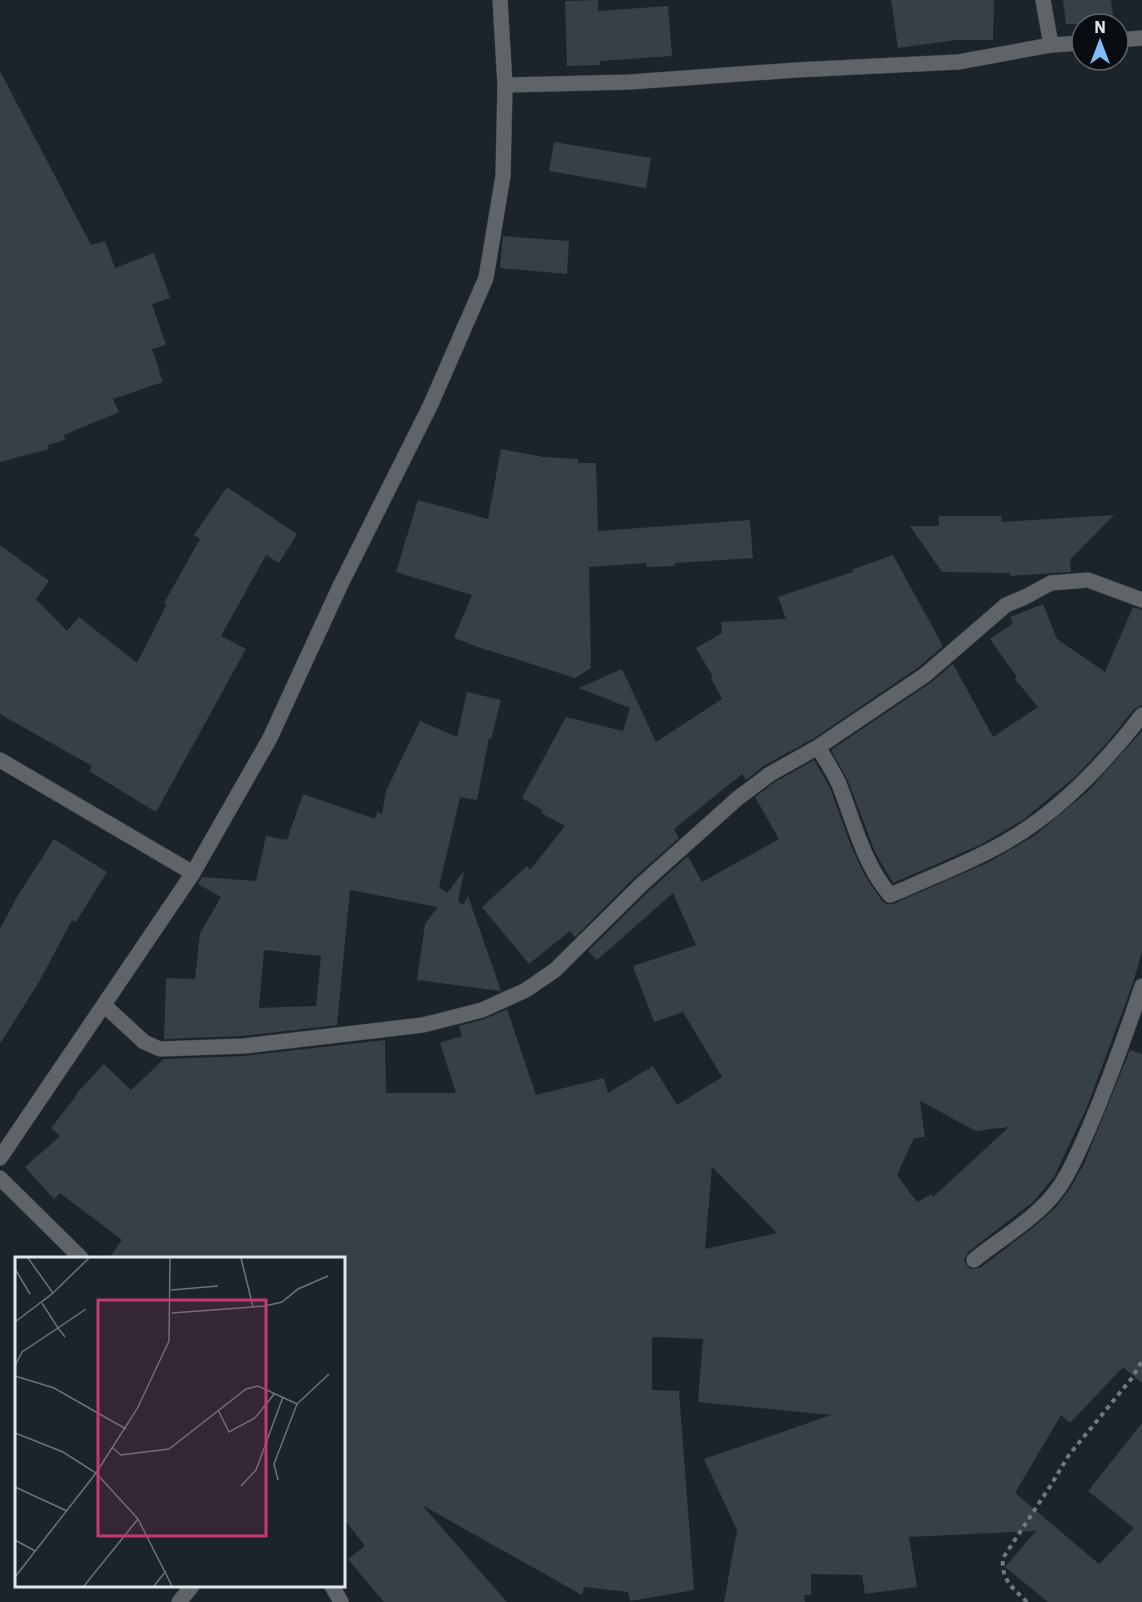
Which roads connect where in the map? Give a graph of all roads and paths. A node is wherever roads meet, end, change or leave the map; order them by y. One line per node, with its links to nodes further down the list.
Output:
1 (501, 0): 5 (street)
2 (1043, 0): 4 (street)
3 (1070, 44): 4 (street)
4 (1052, 45): 5 (street)
5 (505, 85): 10 (street)
6 (1142, 600): 8 (street)
7 (1142, 715): 8 (street)
8 (818, 747): 12 (street)
9 (0, 760): 10 (street)
10 (193, 873): 12 (street)
11 (1142, 986): 16 (street)
12 (104, 1005): 13 (street)
13 (0, 1158)
14 (0, 1178): 15 (street)
15 (80, 1257)
16 (974, 1260)
17 (1142, 1361): 22 (path)
18 (191, 1587): 20 (street)
19 (333, 1587): 21 (street)
20 (179, 1602)
21 (341, 1602)
22 (1027, 1602)

